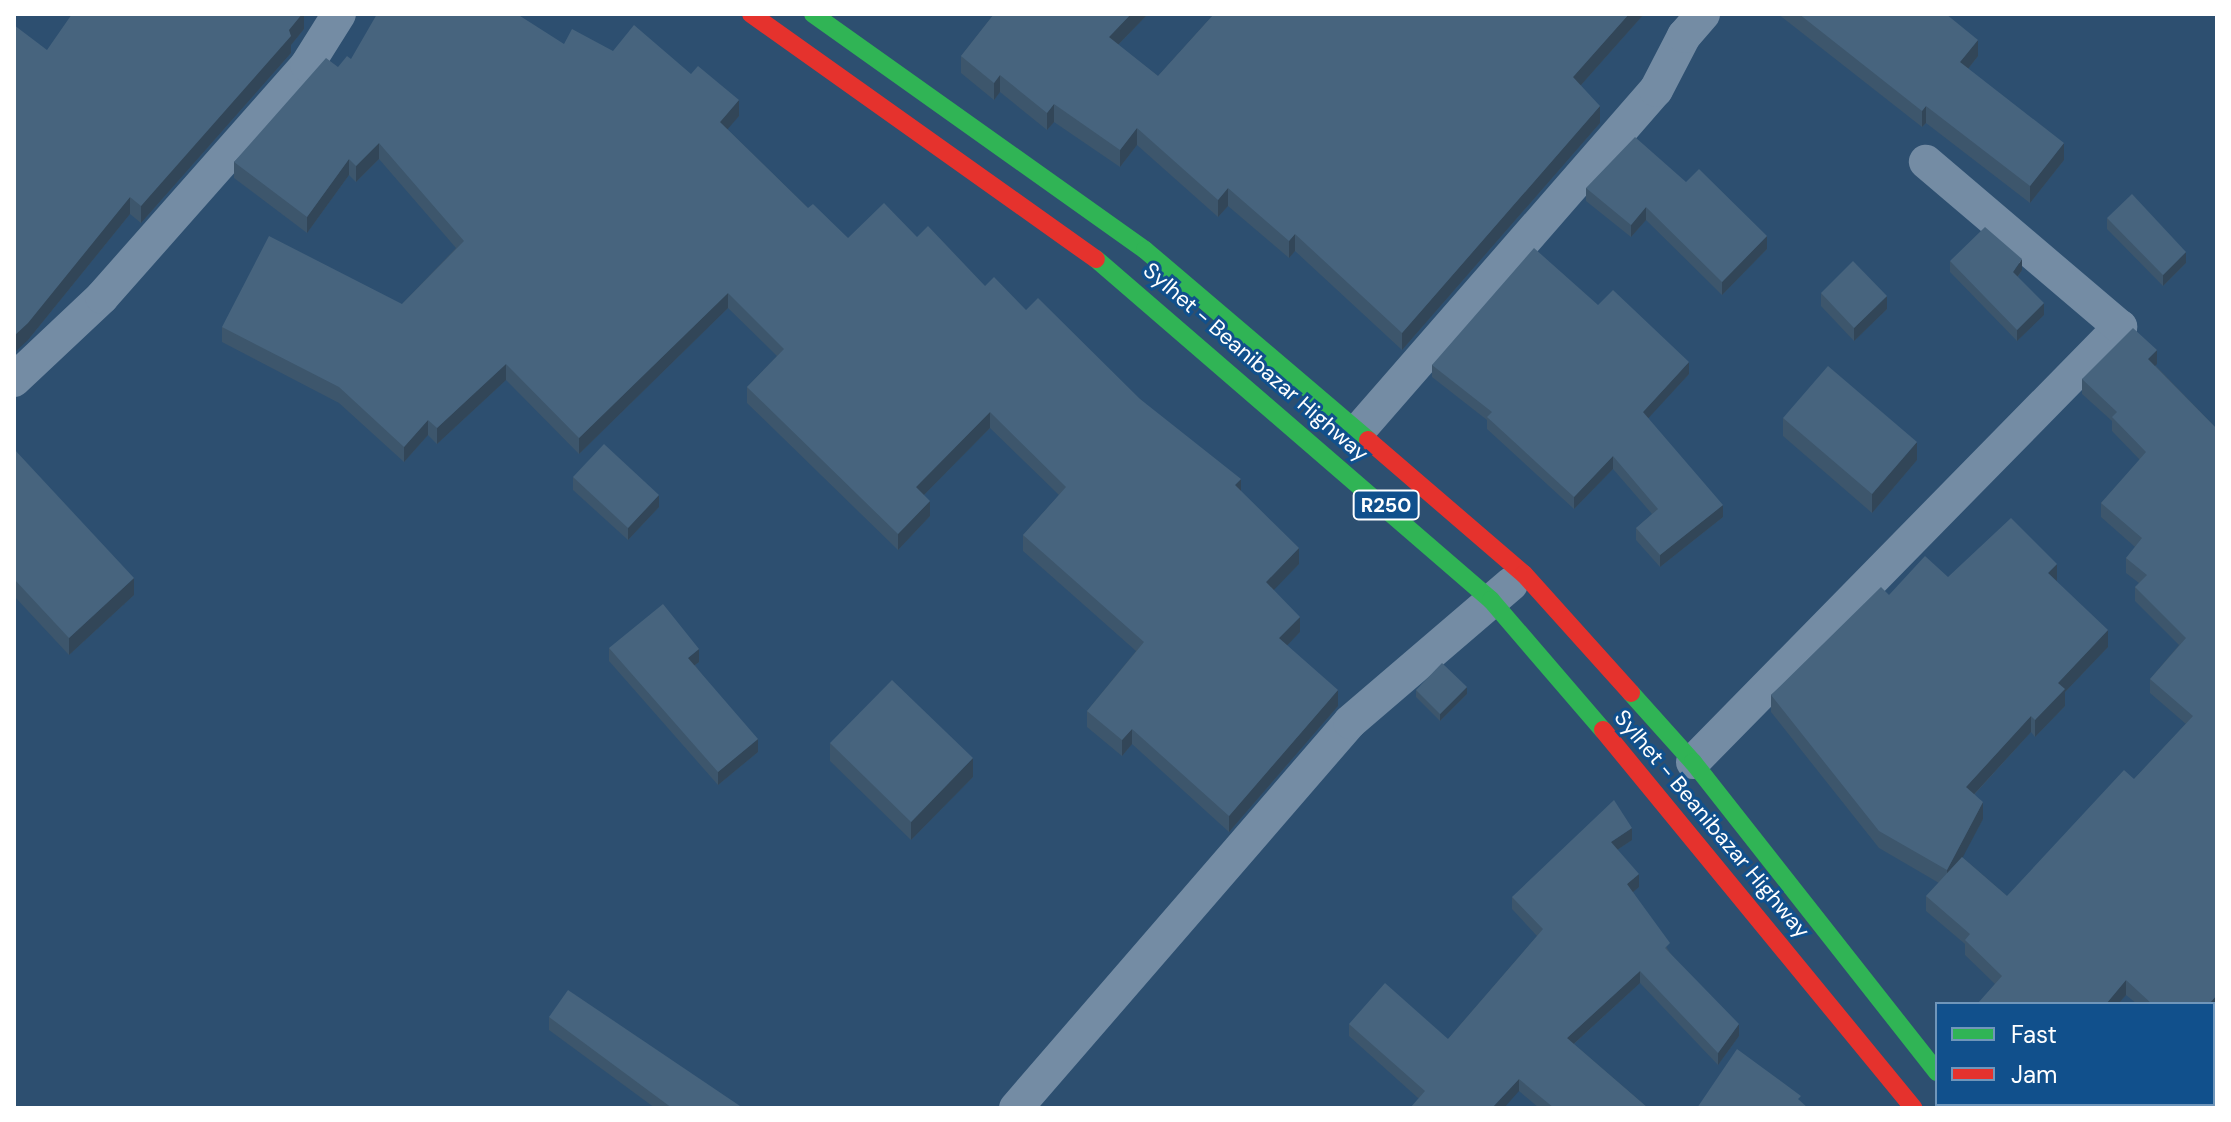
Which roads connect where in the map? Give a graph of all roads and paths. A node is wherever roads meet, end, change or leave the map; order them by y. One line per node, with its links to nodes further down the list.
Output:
1 (339, 14): 6 (street)
2 (751, 14): 9 (main road, Sylhet - Beanibazar Highway / R250)
3 (813, 14): 7 (main road, Sylhet - Beanibazar Highway / R250)
4 (1703, 14): 7 (street)
5 (1926, 162): 10 (street)
6 (14, 380)
7 (1360, 429): 8 (main road, Sylhet - Beanibazar Highway / R250)
8 (1524, 574): 9 (street); 10 (main road, Sylhet - Beanibazar Highway / R250)
9 (1491, 600): 12 (street); 13 (main road, Sylhet - Beanibazar Highway / R250)
10 (1693, 762): 11 (main road, Sylhet - Beanibazar Highway / R250)
11 (1935, 1069)
12 (1016, 1108)
13 (1914, 1108)

